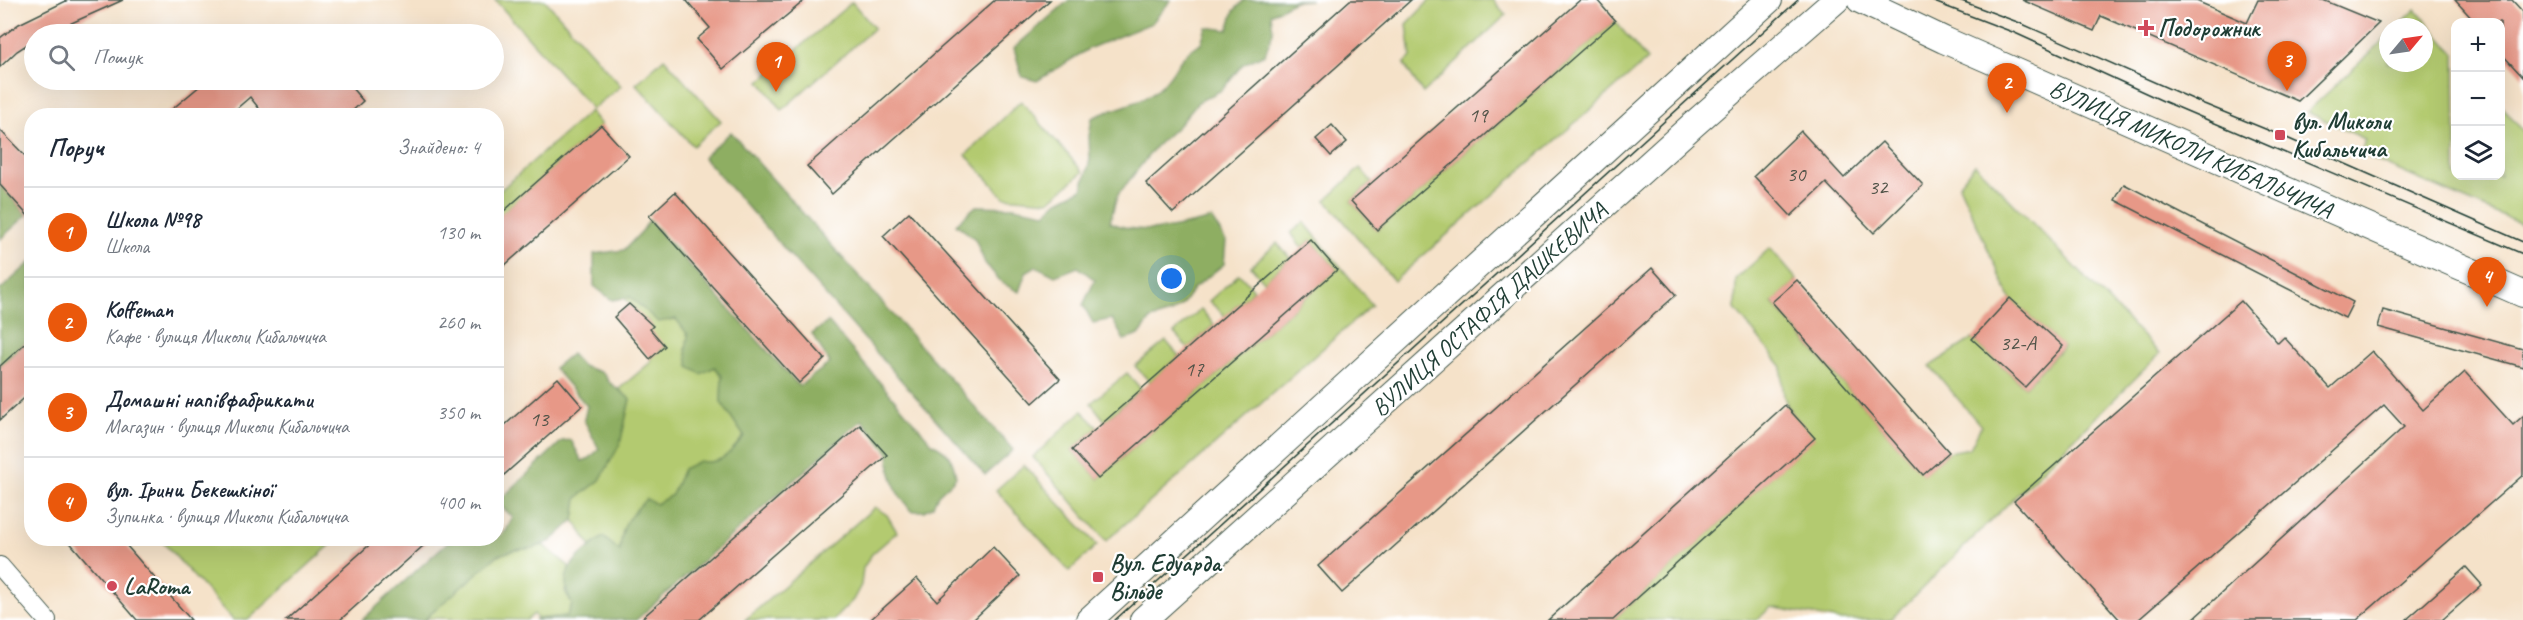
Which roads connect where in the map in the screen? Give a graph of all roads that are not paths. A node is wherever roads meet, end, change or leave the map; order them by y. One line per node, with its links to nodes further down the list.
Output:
1 (1769, 0): 7 (street, ВУЛИЦЯ ОСТАФІЯ ДАШКЕВИЧА)
2 (1836, 0): 8 (street, ВУЛИЦЯ ОСТАФІЯ ДАШКЕВИЧА)
3 (1860, 0): 4 (street, ВУЛИЦЯ МИКОЛИ КИБАЛЬЧИЧА)
4 (2523, 294)
5 (0, 566): 6 (street)
6 (47, 620)
7 (1089, 620)
8 (1143, 620)

